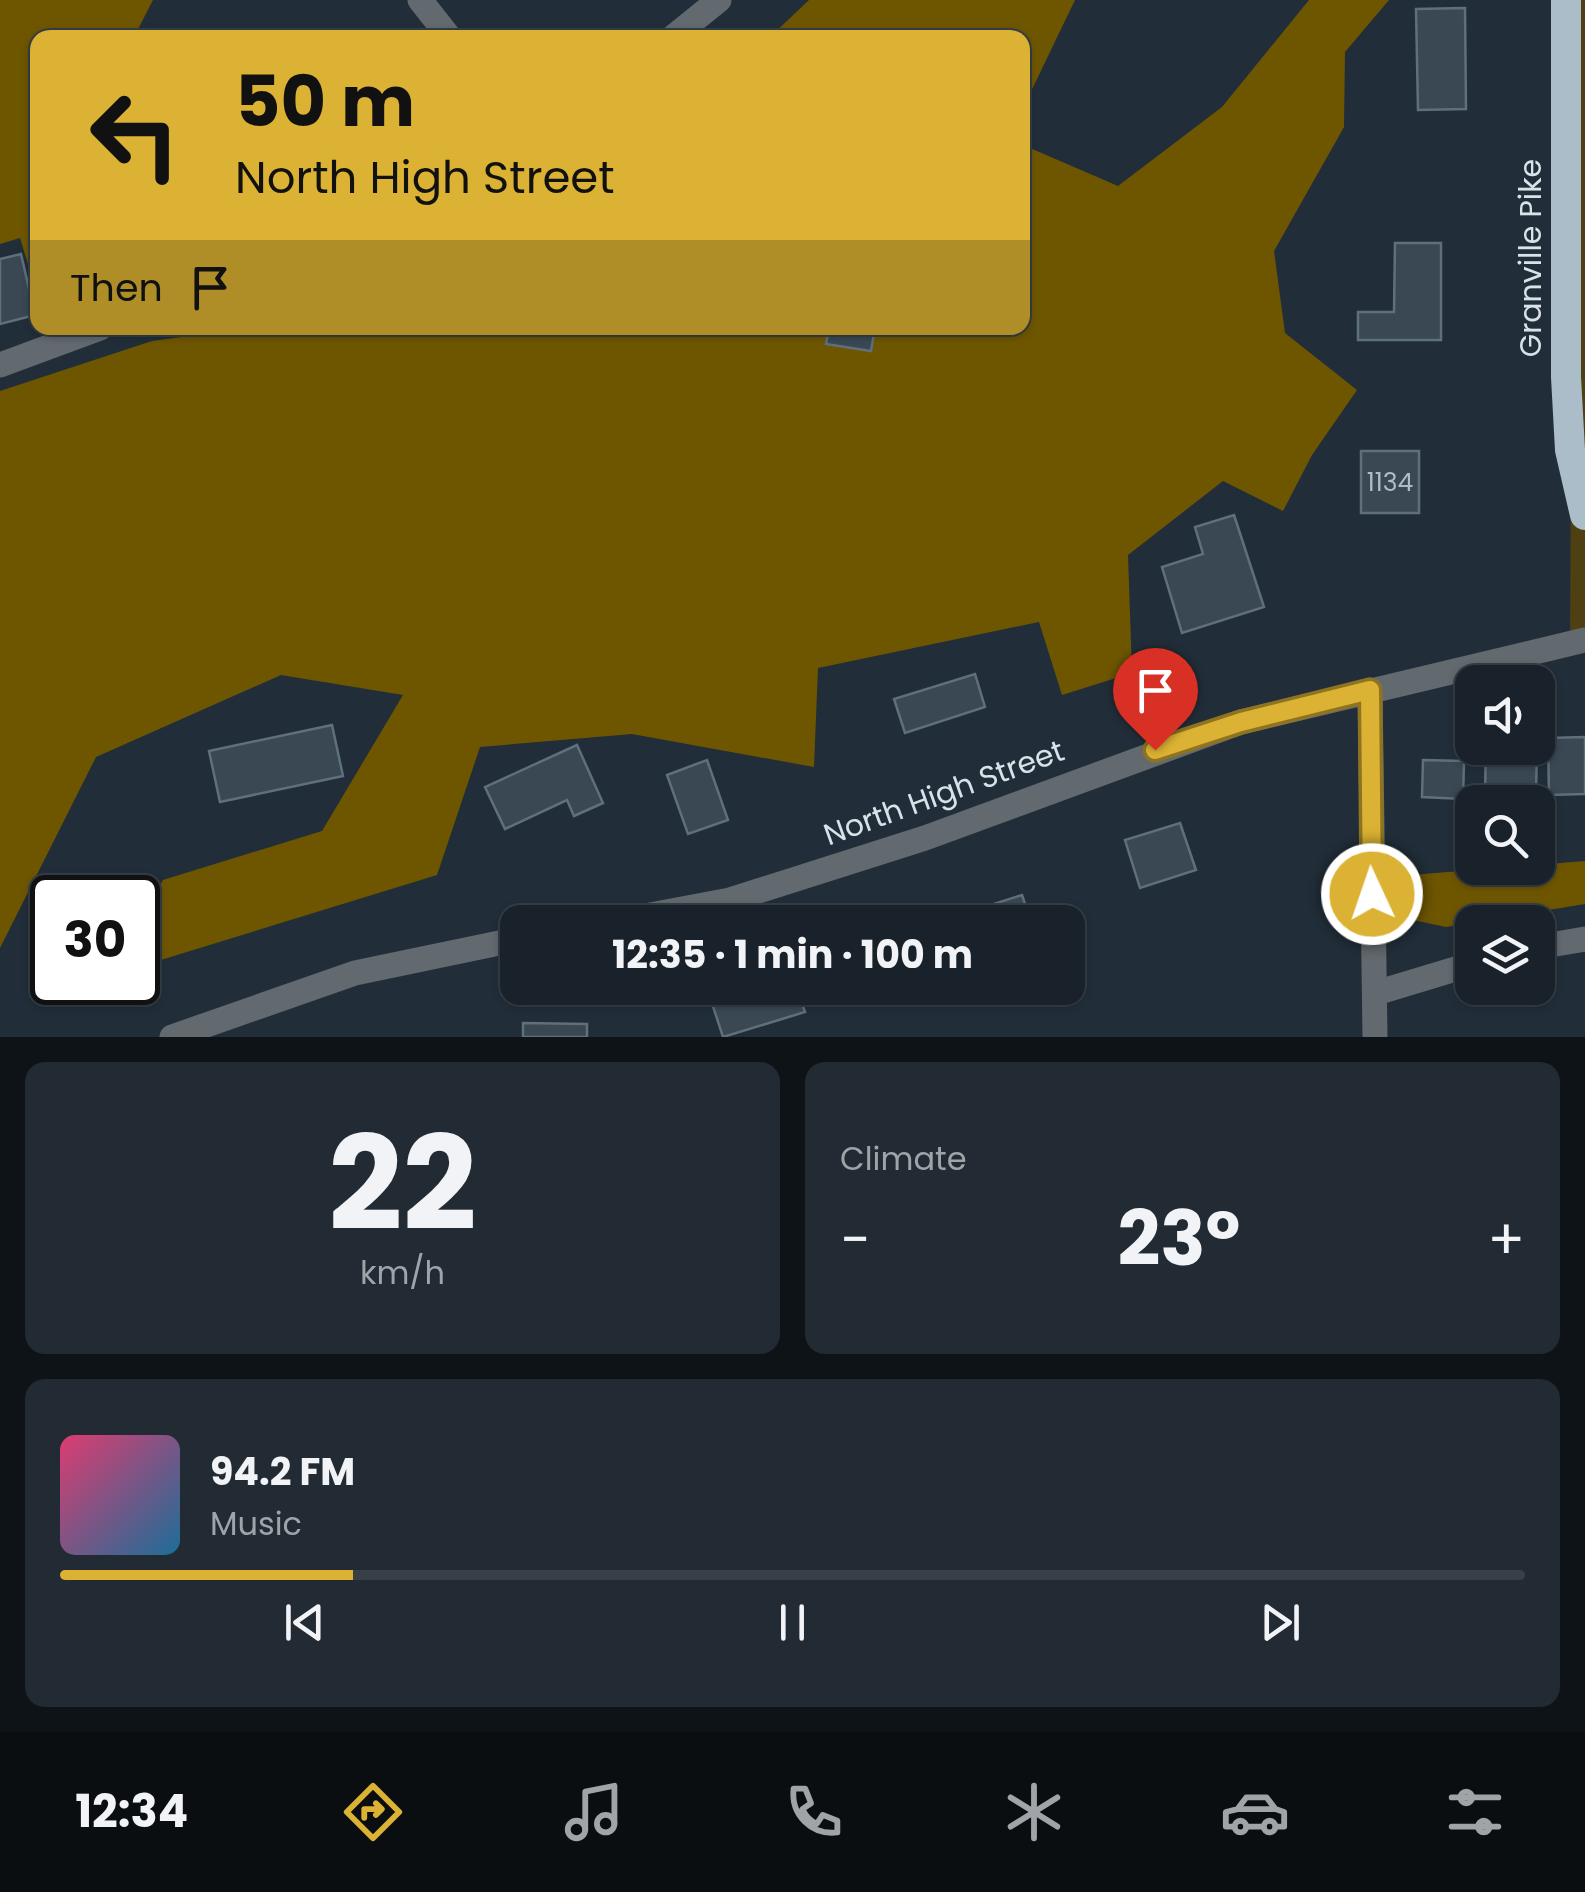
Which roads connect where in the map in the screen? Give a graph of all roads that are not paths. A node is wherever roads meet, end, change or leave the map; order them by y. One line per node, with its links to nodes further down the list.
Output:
1 (420, 0): 4 (street)
2 (1566, 0): 8 (highway, Granville Pike)
3 (707, 17): 5 (street)
4 (444, 30)
5 (685, 30)
6 (81, 335): 7 (street)
7 (0, 365)
8 (1585, 515)
9 (1585, 640): 10 (street, North High Street)
10 (1370, 690): 11 (street, North High Street); 16 (street)
11 (703, 905)
12 (1585, 939): 14 (street)
13 (500, 943): 17 (street)
14 (1555, 944)
15 (1455, 969): 16 (street)
16 (1376, 993): 18 (street)
17 (172, 1037)
18 (1375, 1037)

